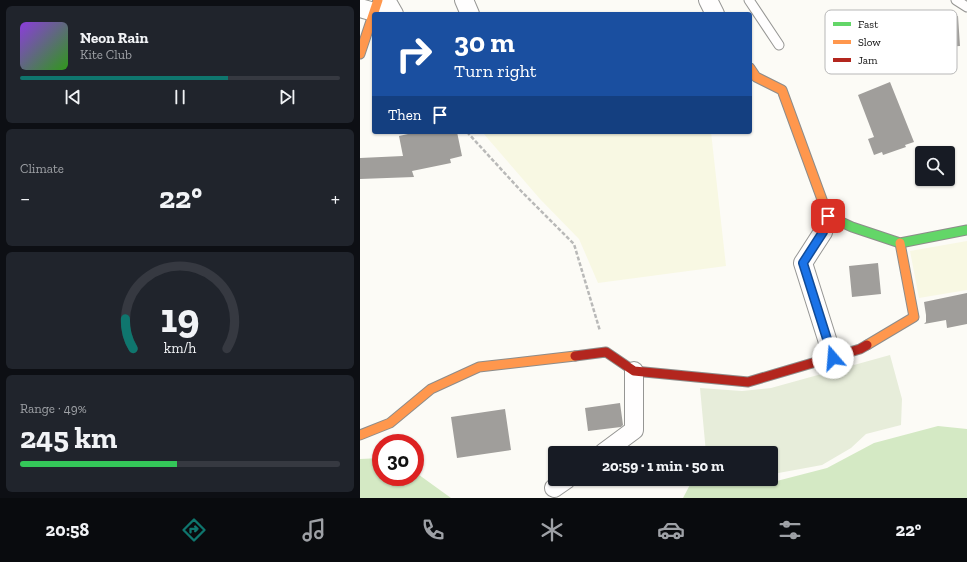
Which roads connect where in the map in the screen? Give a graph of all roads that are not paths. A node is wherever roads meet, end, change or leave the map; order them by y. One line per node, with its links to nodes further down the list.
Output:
1 (464, 0): 8 (street)
2 (708, 0): 9 (street)
3 (749, 0): 11 (lane)
4 (956, 0): 6 (lane)
5 (375, 5): 7 (street)
6 (967, 7)
7 (390, 12)
8 (469, 12)
9 (713, 12)
10 (372, 15): 12 (street)
11 (779, 45)
12 (360, 54)
13 (752, 71): 14 (street)
14 (828, 216): 16 (street); 17 (street)
15 (967, 230): 16 (street)
16 (900, 243): 17 (street)
17 (833, 358): 18 (street)
18 (634, 371): 19 (street); 20 (street)
19 (360, 435)
20 (612, 446)

